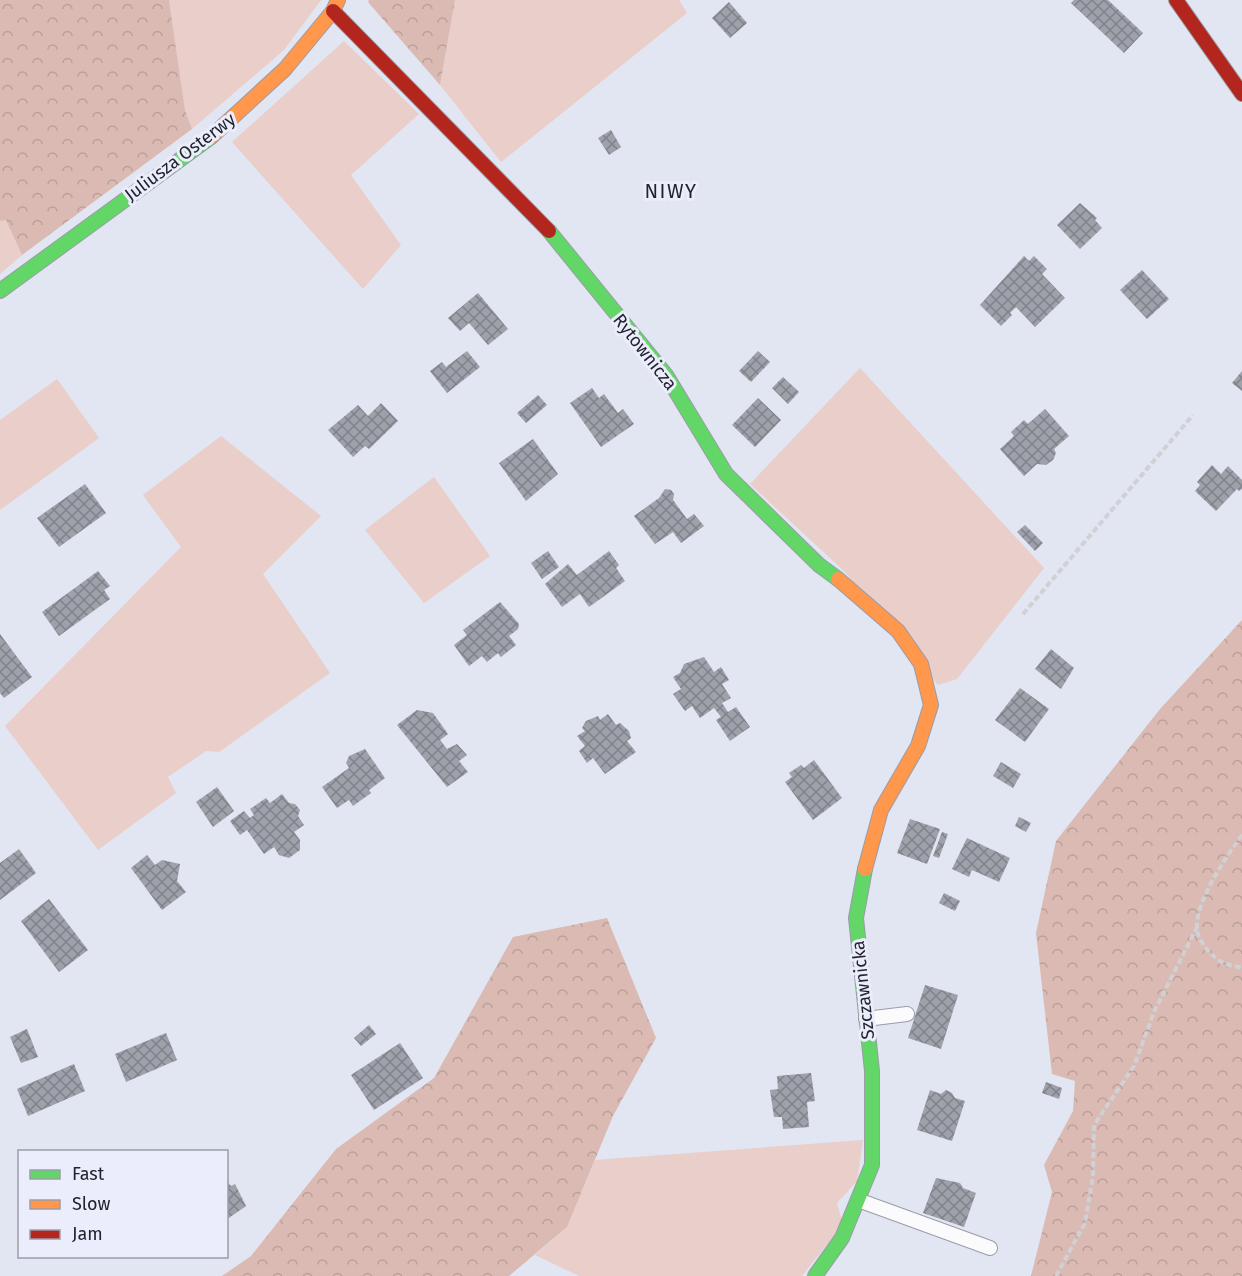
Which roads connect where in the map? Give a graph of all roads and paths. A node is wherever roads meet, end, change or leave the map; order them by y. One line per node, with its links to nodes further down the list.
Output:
1 (1176, 0): 3 (street)
2 (336, 6): 4 (street, Juliusza Osterwy); 7 (street, Rytownicza)
3 (1242, 94)
4 (0, 291)
5 (1193, 415): 6 (path)
6 (1023, 614)
7 (931, 705): 12 (street, Szczawnicka)
8 (1242, 835): 9 (path)
9 (1197, 927): 10 (path); 16 (path)
10 (1242, 969)
11 (907, 1014): 12 (lane)
12 (866, 1018): 13 (street, Szczawnicka)
13 (858, 1200): 14 (lane); 15 (street, Szczawnicka)
14 (990, 1248)
15 (815, 1276)
16 (1056, 1276)

